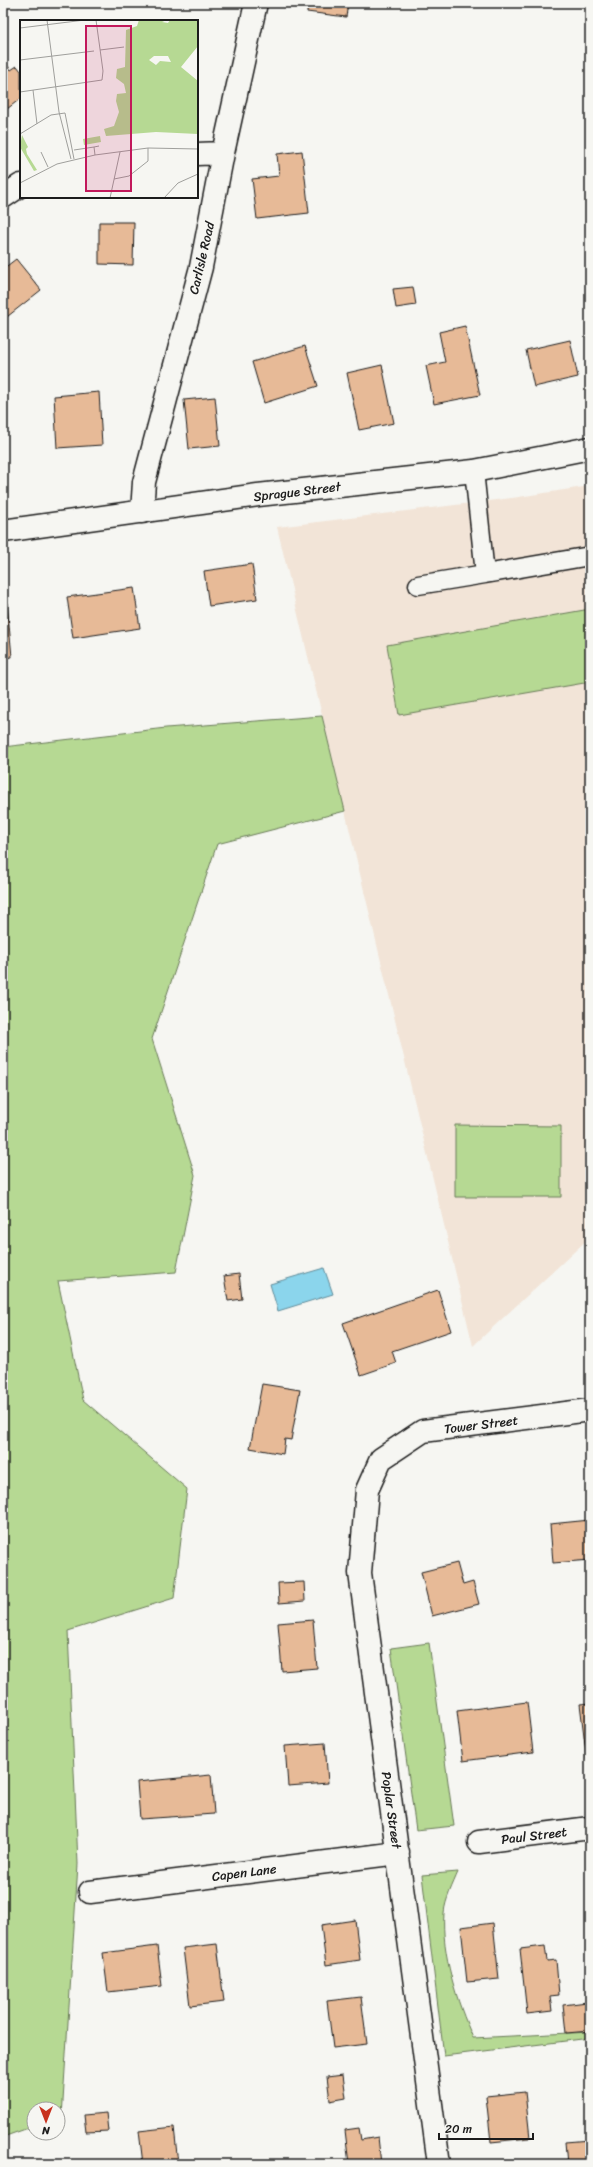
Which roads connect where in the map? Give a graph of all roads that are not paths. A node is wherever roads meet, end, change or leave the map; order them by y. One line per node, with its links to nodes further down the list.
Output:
1 (256, 3): 2 (street, Carlisle Road)
2 (223, 153): 3 (street); 8 (street, Carlisle Road)
3 (198, 154)
4 (20, 186): 5 (street)
5 (3, 197)
6 (590, 448): 7 (street, Sprague Street)
7 (474, 471): 8 (street, Sprague Street); 11 (lane)
8 (142, 512): 9 (street, Sprague Street)
9 (3, 531)
10 (590, 556): 11 (lane)
11 (485, 574): 12 (lane)
12 (418, 585)
13 (590, 1410): 14 (street, Tower Street)
14 (381, 1459): 17 (street, Poplar Street)
15 (590, 1828): 16 (street, Paul Street)
16 (478, 1842)
17 (398, 1853): 18 (street, Capen Lane); 19 (street, Poplar Street)
18 (90, 1892)
19 (440, 2164)

